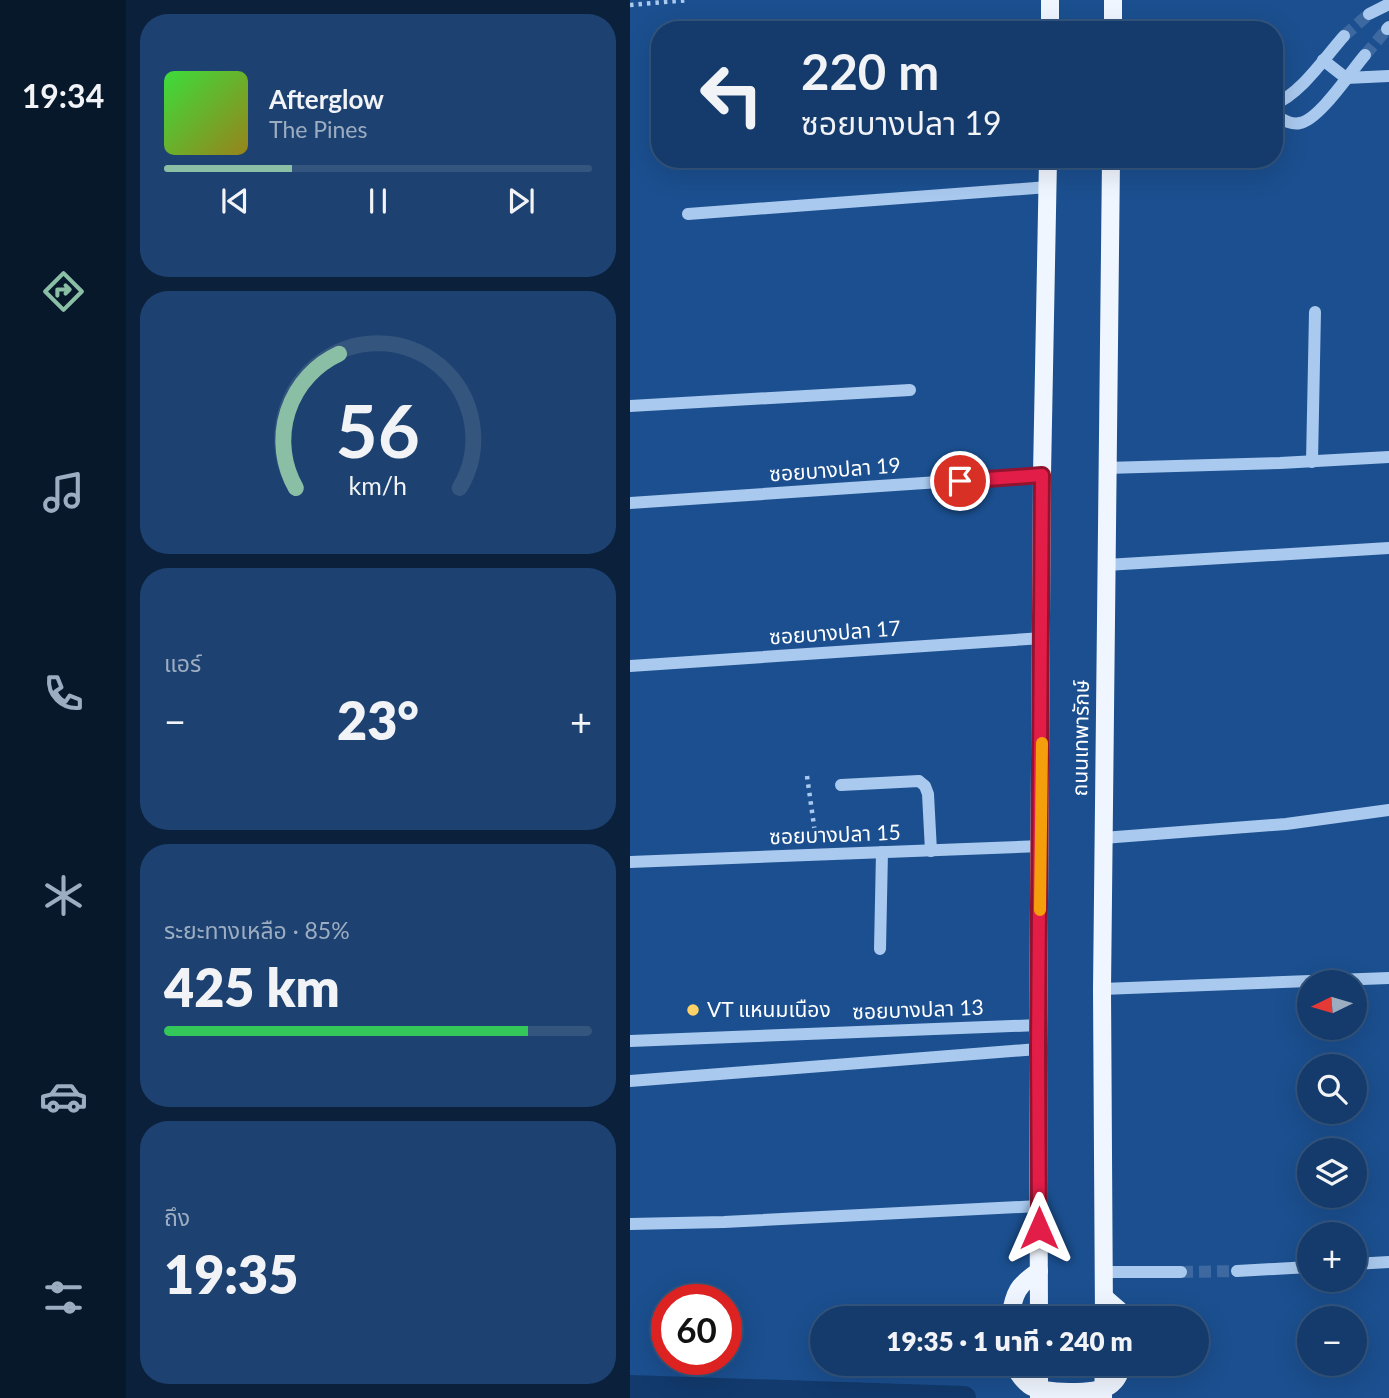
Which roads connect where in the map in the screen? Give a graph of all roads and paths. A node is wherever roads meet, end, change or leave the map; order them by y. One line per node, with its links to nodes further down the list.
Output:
1 (689, 0): 5 (path)
2 (1050, 0): 7 (main road)
3 (1113, 0): 8 (main road)
4 (1389, 4): 6 (street)
5 (630, 5)
6 (1369, 14)
7 (1050, 21)
8 (1113, 21)
9 (1344, 36): 11 (street)
10 (1365, 55): 13 (street)
11 (1323, 60): 13 (street); 14 (street)
12 (1389, 76): 13 (street)
13 (1346, 78): 15 (street)
14 (1283, 101)
15 (1283, 119)
16 (1048, 168): 18 (main road, ถนนเทพารักษ์)
17 (1111, 168): 25 (main road, ถนนเทพารักษ์)
18 (1048, 187): 19 (street); 26 (main road, ถนนเทพารักษ์)
19 (688, 215)
20 (1315, 312): 24 (street)
21 (910, 390): 22 (street)
22 (630, 406)
23 (1389, 457): 24 (street)
24 (1312, 462): 25 (street)
25 (1106, 468): 29 (main road, ถนนเทพารักษ์)
26 (1042, 475): 27 (street, ซอยบางปลา 19); 30 (main road, ถนนเทพารักษ์)
27 (630, 503)
28 (1389, 548): 29 (street)
29 (1106, 565): 35 (main road, ถนนเทพารักษ์)
30 (1043, 638): 31 (street, ซอยบางปลา 17); 36 (main road, ถนนเทพารักษ์)
31 (630, 666)
32 (807, 776): 39 (path)
33 (841, 785): 37 (street)
34 (1389, 810): 35 (street)
35 (1103, 838): 43 (main road, ถนนเทพารักษ์)
36 (1041, 846): 37 (street, ซอยบางปลา 15); 44 (main road, ถนนเทพารักษ์)
37 (931, 851): 38 (street, ซอยบางปลา 15)
38 (882, 852): 39 (street, ซอยบางปลา 15); 41 (street)
39 (818, 855): 40 (street, ซอยบางปลา 15)
40 (630, 862)
41 (880, 949)
42 (1389, 978): 43 (street)
43 (1102, 989): 55 (main road, ถนนเทพารักษ์)
44 (1039, 1025): 45 (street, ซอยบางปลา 13); 46 (main road, ถนนเทพารักษ์)
45 (630, 1041)
46 (1038, 1049): 47 (street); 48 (main road, ถนนเทพารักษ์)
47 (630, 1080)
48 (1039, 1206): 49 (street); 53 (main road, ถนนเทพารักษ์)
49 (630, 1224)
50 (1389, 1262): 51 (street)
51 (1367, 1263)
52 (1297, 1268): 54 (street)
53 (1040, 1271): 58 (main road); 59 (main road, ถนนเทพารักษ์)
54 (1237, 1271)
55 (1104, 1272): 56 (street); 57 (main road, ถนนเทพารักษ์)
56 (1181, 1272)
57 (1104, 1297): 60 (main road, ถนนเทพารักษ์); 61 (main road)
58 (1012, 1306)
59 (1039, 1306)
60 (1104, 1306)
61 (1114, 1306)
62 (1020, 1376): 65 (main road)
63 (1039, 1376): 66 (main road)
64 (1104, 1376): 67 (main road)
65 (1119, 1376)
66 (1039, 1398)
67 (1103, 1398)

